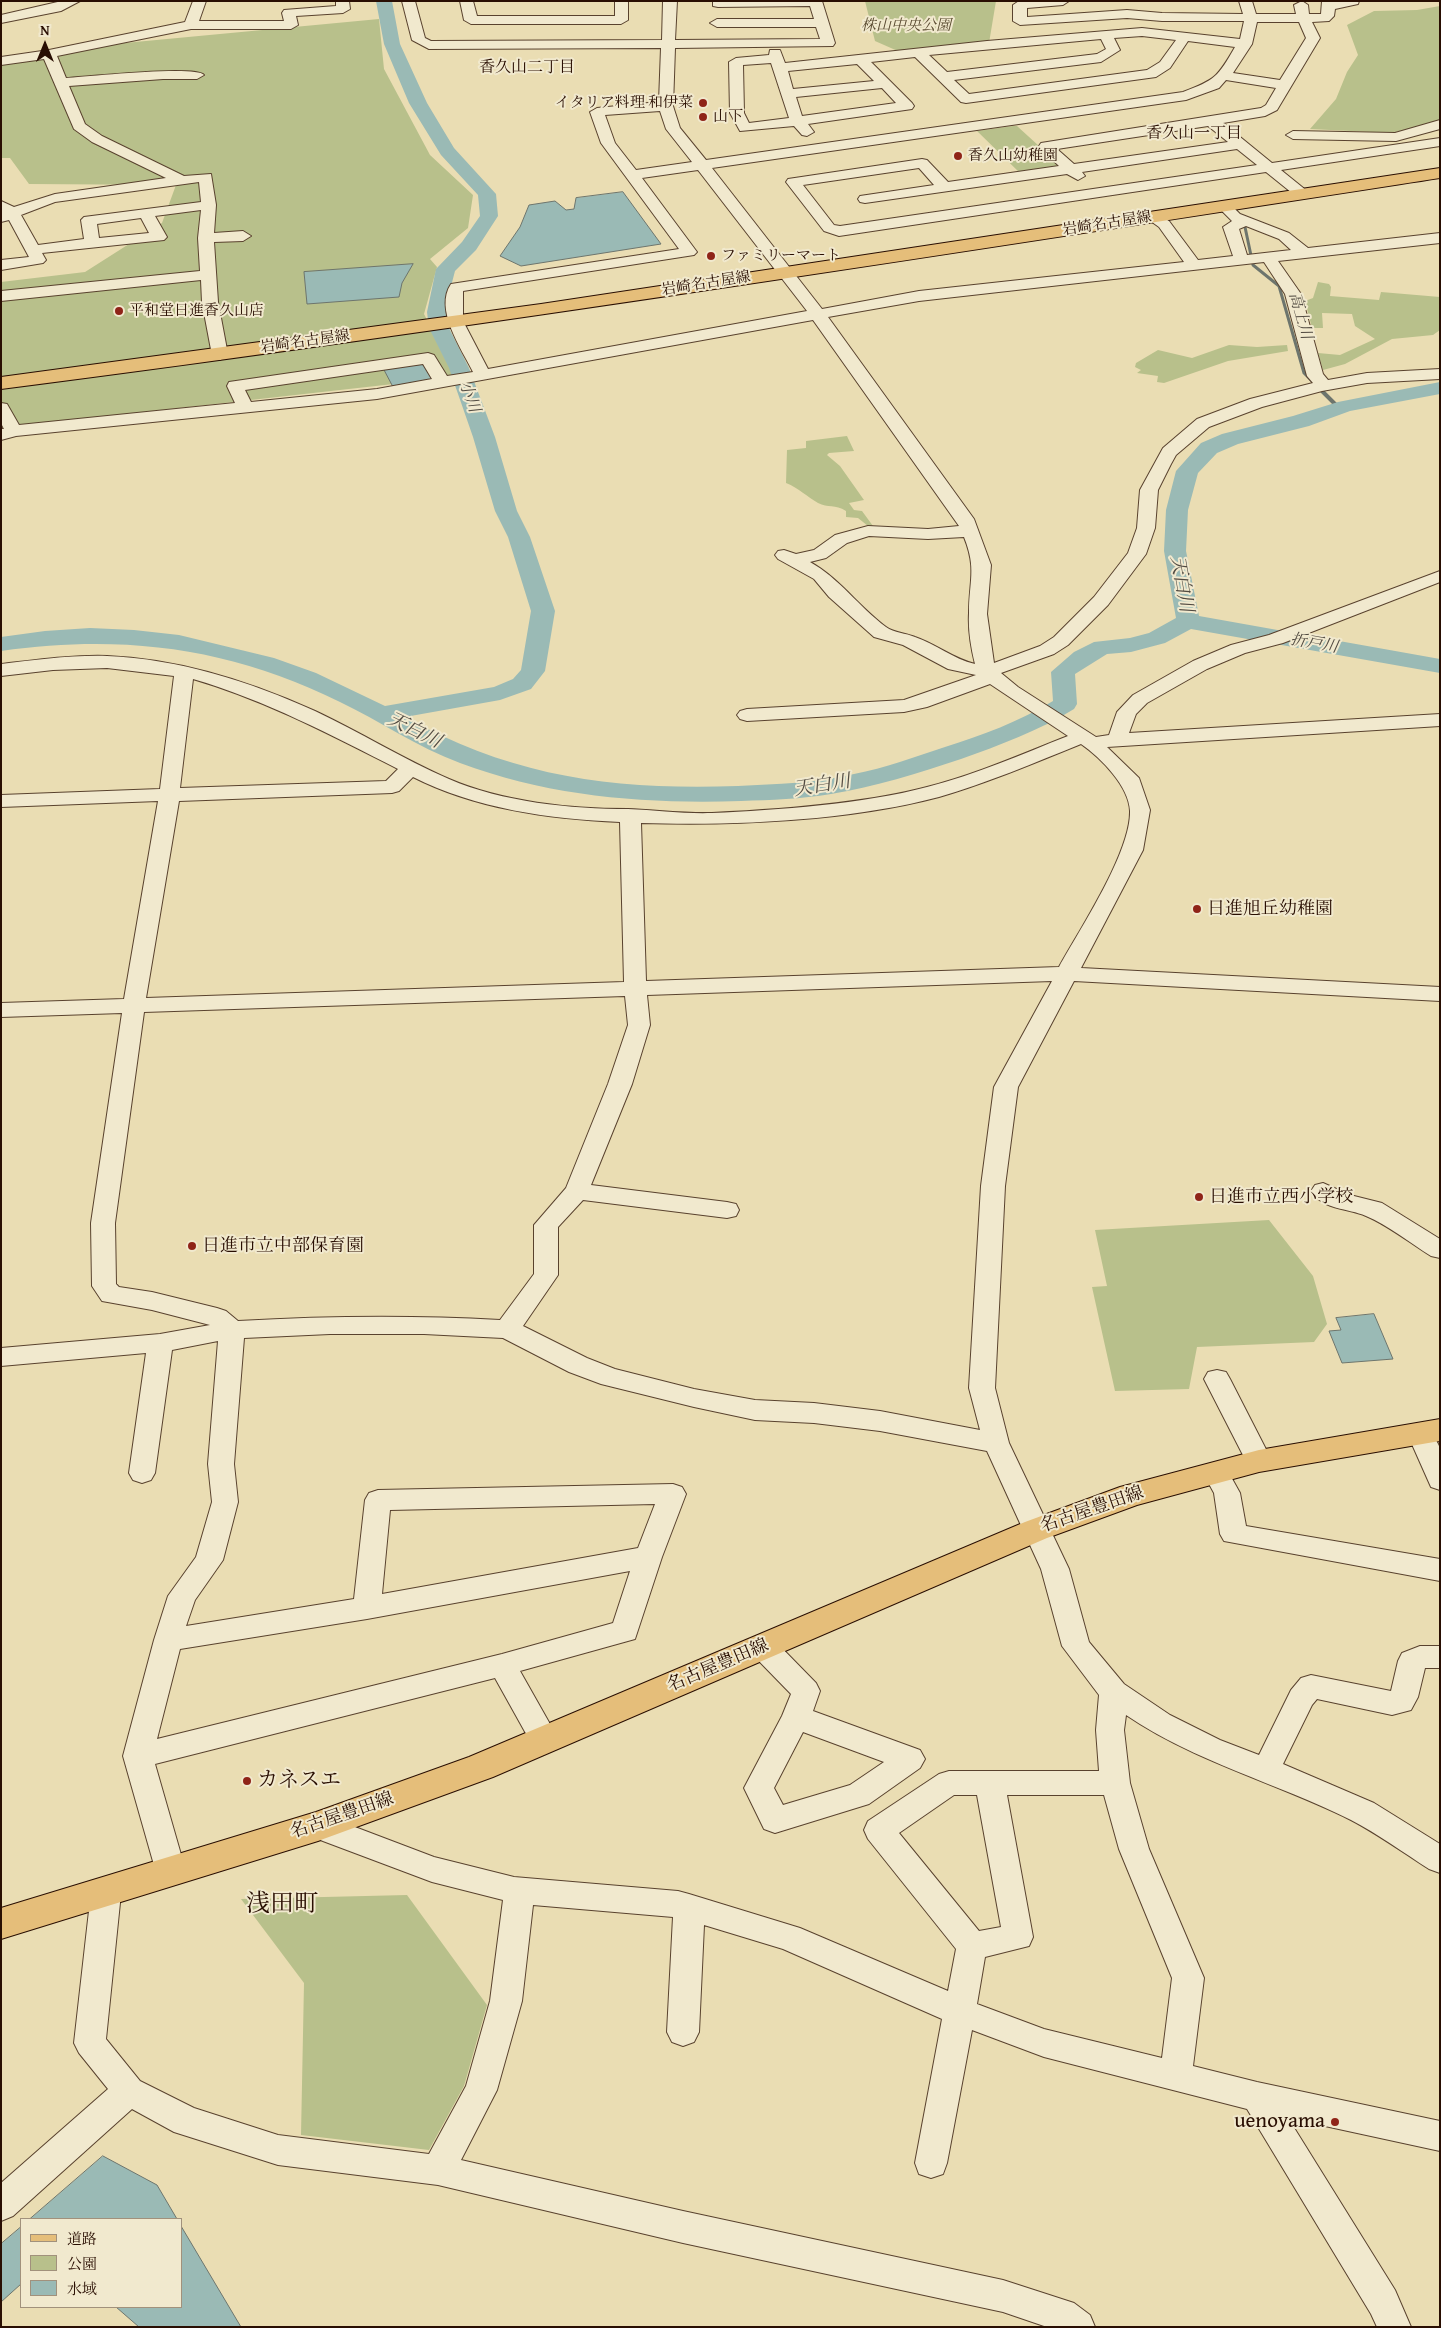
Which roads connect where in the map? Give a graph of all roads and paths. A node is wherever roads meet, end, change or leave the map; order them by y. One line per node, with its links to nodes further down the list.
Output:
1 (74, 1): 18 (street)
2 (200, 1): 22 (street)
3 (342, 1): 22 (street)
4 (408, 1): 25 (street)
5 (466, 1): 19 (street)
6 (622, 1): 19 (street)
7 (670, 1): 29 (street)
8 (1063, 1): 15 (street)
9 (1245, 1): 16 (street)
10 (1300, 1): 17 (street)
11 (1353, 1): 14 (street)
12 (718, 2): 13 (street); 20 (street)
13 (815, 2): 21 (street)
14 (1329, 3): 17 (street)
15 (1125, 8): 16 (street)
16 (1251, 17): 17 (street); 28 (street)
17 (1304, 17): 42 (street)
18 (1, 18)
19 (583, 20): 25 (street)
20 (717, 23): 21 (street); 26 (street)
21 (821, 23): 27 (street)
22 (191, 25): 31 (street)
23 (1106, 35): 24 (street); 30 (street); 35 (street)
24 (1185, 36): 28 (street); 41 (street)
25 (581, 44): 29 (street)
26 (720, 44): 27 (street); 29 (street)
27 (772, 44): 34 (street)
28 (1245, 44): 38 (street)
29 (668, 45): 44 (street)
30 (920, 53): 32 (street); 37 (street)
31 (49, 54): 33 (street); 39 (street)
32 (860, 59): 34 (street); 40 (street)
33 (1, 61)
34 (778, 63): 43 (street); 47 (street)
35 (1064, 63): 37 (street); 41 (street)
36 (196, 75): 39 (street)
37 (942, 76): 41 (street)
38 (1225, 76): 42 (street); 45 (street)
39 (60, 83): 61 (street)
40 (884, 84): 43 (street); 47 (street)
41 (1088, 84): 45 (street)
42 (1284, 85): 46 (street)
43 (788, 94): 47 (street)
44 (666, 106): 55 (street); 60 (street)
45 (1113, 107): 53 (street)
46 (1265, 112): 48 (street); 50 (street)
47 (797, 121): 53 (street)
48 (1211, 121): 52 (street); 57 (street)
49 (1440, 124): 50 (street)
50 (1286, 129): 54 (street)
51 (1440, 142): 54 (street)
52 (1242, 144): 56 (street); 57 (street)
53 (822, 149): 55 (street); 59 (street)
54 (1323, 158): 56 (street)
55 (701, 166): 60 (street); 82 (street)
56 (1270, 167): 63 (street); 64 (street)
57 (1070, 169): 62 (street); 63 (street)
58 (1440, 173): 64 (main road, 岩崎名古屋線)
59 (845, 174): 62 (street); 65 (street); 72 (street)
60 (633, 175): 86 (street)
61 (181, 180): 66 (street); 68 (street)
62 (944, 186): 65 (street)
63 (1095, 193): 72 (street)
64 (1302, 194): 67 (main road, 岩崎名古屋線)
65 (865, 198): 72 (street)
66 (209, 205): 69 (street); 74 (street)
67 (1224, 206): 70 (main road, 岩崎名古屋線); 71 (street)
68 (4, 212): 77 (street)
69 (146, 212): 76 (street); 76 (street)
70 (1153, 217): 80 (street); 82 (main road, 岩崎名古屋線)
71 (1246, 221): 78 (street); 79 (street)
72 (887, 223)
73 (243, 236): 74 (street)
74 (206, 238): 83 (street)
75 (1440, 238): 78 (street)
76 (92, 243): 77 (street)
77 (33, 250): 81 (street)
78 (1303, 252): 79 (street)
79 (1253, 258): 80 (street); 92 (street)
80 (1193, 264): 85 (street)
81 (1, 265)
82 (786, 272): 85 (street); 86 (main road, 岩崎名古屋線)
83 (209, 275): 84 (street); 87 (street)
84 (1, 296)
85 (817, 313): 89 (street); 96 (street)
86 (451, 321): 87 (main road, 岩崎名古屋線); 89 (street)
87 (220, 355): 91 (main road, 岩崎名古屋線)
88 (1440, 374): 92 (street)
89 (478, 376): 90 (street)
90 (448, 382): 94 (street); 94 (street)
91 (1, 383)
92 (1318, 386): 100 (street)
93 (1, 408): 95 (street)
94 (245, 408): 95 (street)
95 (8, 433)
96 (970, 531): 100 (street); 100 (street)
97 (1440, 576): 104 (street)
98 (1, 670): 99 (street)
99 (184, 670): 105 (street); 106 (street)
100 (990, 674): 101 (street); 103 (street)
101 (747, 715)
102 (1440, 720): 104 (street)
103 (1080, 735): 104 (street); 108 (street); 109 (street)
104 (1117, 739)
105 (410, 768): 106 (street); 108 (street)
106 (169, 797): 107 (street); 112 (street)
107 (1, 801)
108 (630, 815): 110 (street)
109 (1068, 974): 110 (street); 111 (street); 124 (street)
110 (635, 987): 112 (street); 114 (street)
111 (1440, 994)
112 (134, 1005): 113 (street); 119 (street)
113 (1, 1010)
114 (578, 1191): 116 (street); 118 (street)
115 (1323, 1191): 117 (street)
116 (727, 1210)
117 (1440, 1250)
118 (507, 1329): 119 (street); 124 (street)
119 (232, 1330): 120 (street); 133 (street)
120 (160, 1343): 121 (street); 127 (street)
121 (1, 1357)
122 (1217, 1379): 125 (street)
123 (1430, 1432): 125 (main road, 名古屋豊田線); 128 (street)
124 (996, 1443): 129 (street)
125 (1259, 1461): 126 (main road, 名古屋豊田線)
126 (1216, 1472): 129 (main road, 名古屋豊田線); 131 (street)
127 (142, 1474)
128 (1440, 1480)
129 (1036, 1530): 134 (main road, 名古屋豊田線); 137 (street)
130 (648, 1557): 132 (street); 132 (street); 136 (street)
131 (1440, 1570)
132 (367, 1608): 133 (street)
133 (168, 1640): 140 (street)
134 (763, 1647): 138 (street); 139 (main road, 名古屋豊田線)
135 (1440, 1657): 141 (street)
136 (502, 1665): 139 (street); 140 (street)
137 (1114, 1692): 141 (street); 142 (street)
138 (796, 1717): 138 (street)
139 (544, 1740): 144 (main road, 名古屋豊田線)
140 (138, 1756): 146 (street)
141 (1266, 1770): 145 (street)
142 (1116, 1783): 143 (street); 154 (street)
143 (990, 1784): 151 (street); 151 (street)
144 (318, 1826): 146 (main road, 名古屋豊田線); 147 (street)
145 (1440, 1860)
146 (170, 1872): 148 (main road, 名古屋豊田線)
147 (519, 1891): 149 (street); 159 (street)
148 (106, 1893): 150 (main road, 名古屋豊田線); 155 (street)
149 (689, 1907): 152 (street); 153 (street)
150 (1, 1924)
151 (972, 1946): 152 (street)
152 (959, 2011): 154 (street); 158 (street)
153 (684, 2032)
154 (1176, 2077): 156 (street)
155 (129, 2091): 159 (street); 160 (street)
156 (1256, 2097): 157 (street); 162 (street)
157 (1440, 2136)
158 (930, 2163)
159 (438, 2170): 161 (street)
160 (1, 2205)
161 (1078, 2327)
162 (1394, 2327)

